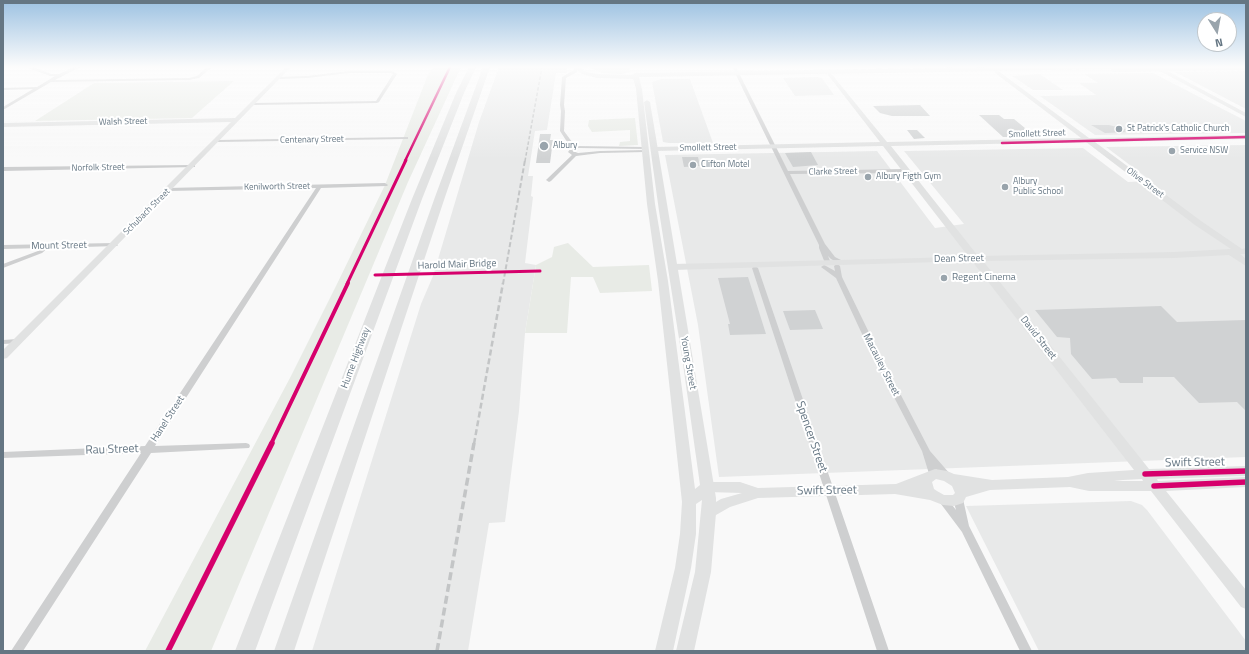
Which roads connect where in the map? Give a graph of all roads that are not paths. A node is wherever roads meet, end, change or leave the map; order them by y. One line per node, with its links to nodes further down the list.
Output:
1 (22, 98): 14 (street)
2 (260, 98): 13 (street, Schubach Street)
3 (381, 98): 13 (street)
4 (458, 98): 75 (highway, Hume Highway)
5 (474, 98): 76 (highway, Hume Highway)
6 (563, 98): 26 (street)
7 (640, 98): 27 (main road, Young Street)
8 (646, 98): 27 (main road, Young Street)
9 (749, 98): 25 (street, Macauley Street)
10 (848, 98): 24 (street, David Street)
11 (1031, 98): 23 (street, Olive Street)
12 (1213, 98): 15 (street)
13 (254, 104): 16 (street, Schubach Street)
14 (3, 109)
15 (1246, 115)
16 (238, 120): 17 (street, Walsh Street); 22 (street, Schubach Street)
17 (5, 124)
18 (1246, 137): 20 (street, Smollett Street)
19 (406, 138): 22 (street, Centenary Street)
20 (1147, 140): 21 (street, Smollett Street); 23 (street, Smollett Street)
21 (1246, 140)
22 (217, 141): 30 (street, Schubach Street)
23 (1090, 141): 24 (street, Smollett Street); 42 (street, Olive Street)
24 (886, 145): 25 (street, Smollett Street); 32 (street, David Street)
25 (773, 147): 27 (street, Smollett Street); 33 (street, Macauley Street)
26 (574, 148): 28 (street); 29 (street)
27 (649, 149): 28 (street); 47 (main road, Young Street)
28 (585, 151): 29 (street)
29 (574, 155): 34 (street)
30 (192, 166): 31 (street, Norfolk Street); 37 (street, Schubach Street)
31 (3, 169)
32 (905, 171): 33 (street, Clarke Street); 43 (street, David Street)
33 (786, 173): 39 (street, Macauley Street)
34 (549, 180)
35 (385, 185): 36 (street, Kenilworth Street)
36 (319, 187): 37 (street, Kenilworth Street); 53 (street, Hanel Street)
37 (170, 189): 38 (street, Schubach Street)
38 (115, 245): 40 (street, Mount Street); 49 (street, Schubach Street)
39 (822, 245): 44 (street, Macauley Street); 44 (street, Macauley Street)
40 (48, 246): 41 (street, Mount Street); 45 (street)
41 (3, 247)
42 (1242, 255): 43 (street, Dean Street)
43 (977, 261): 44 (street, Dean Street); 57 (street, David Street)
44 (833, 265): 46 (street, Dean Street); 48 (street, Macauley Street); 48 (street, Macauley Street)
45 (3, 266)
46 (754, 267): 47 (street, Dean Street); 66 (street, Spencer Street)
47 (669, 269): 64 (main road, Young Street); 70 (main road, Young Street)
48 (839, 277): 54 (street, Macauley Street)
49 (18, 341): 50 (street); 51 (street, Schubach Street)
50 (3, 342)
51 (3, 356)
52 (246, 446): 53 (street, Rau Street)
53 (148, 449): 55 (street, Rau Street); 74 (street, Hanel Street)
54 (926, 451): 58 (street, Macauley Street); 59 (street, Macauley Street)
55 (3, 455)
56 (1246, 471): 57 (street, Swift Street)
57 (1145, 474): 60 (street, Swift Street); 63 (street, David Street)
58 (930, 477): 59 (street); 65 (street, Swift Street); 69 (street)
59 (950, 478): 62 (street, Swift Street); 68 (street)
60 (1068, 482): 62 (street, Swift Street); 63 (street, Swift Street)
61 (1246, 482): 63 (street, Swift Street)
62 (992, 485): 68 (street, Swift Street)
63 (1154, 486): 73 (street, David Street)
64 (707, 487): 67 (street, Swift Street); 70 (main road); 71 (main road, Young Street)
65 (895, 489): 66 (street, Swift Street); 69 (street, Swift Street)
66 (829, 491): 67 (street, Swift Street); 79 (street, Spencer Street)
67 (758, 493): 71 (street, Swift Street)
68 (960, 496): 69 (street); 72 (street)
69 (938, 498): 72 (street)
70 (689, 502): 77 (main road, Young Street)
71 (709, 513): 78 (main road, Young Street)
72 (965, 529): 80 (street)
73 (1246, 602)
74 (17, 651)
75 (245, 651)
76 (284, 651)
77 (664, 651)
78 (685, 651)
79 (883, 651)
80 (1026, 651)

